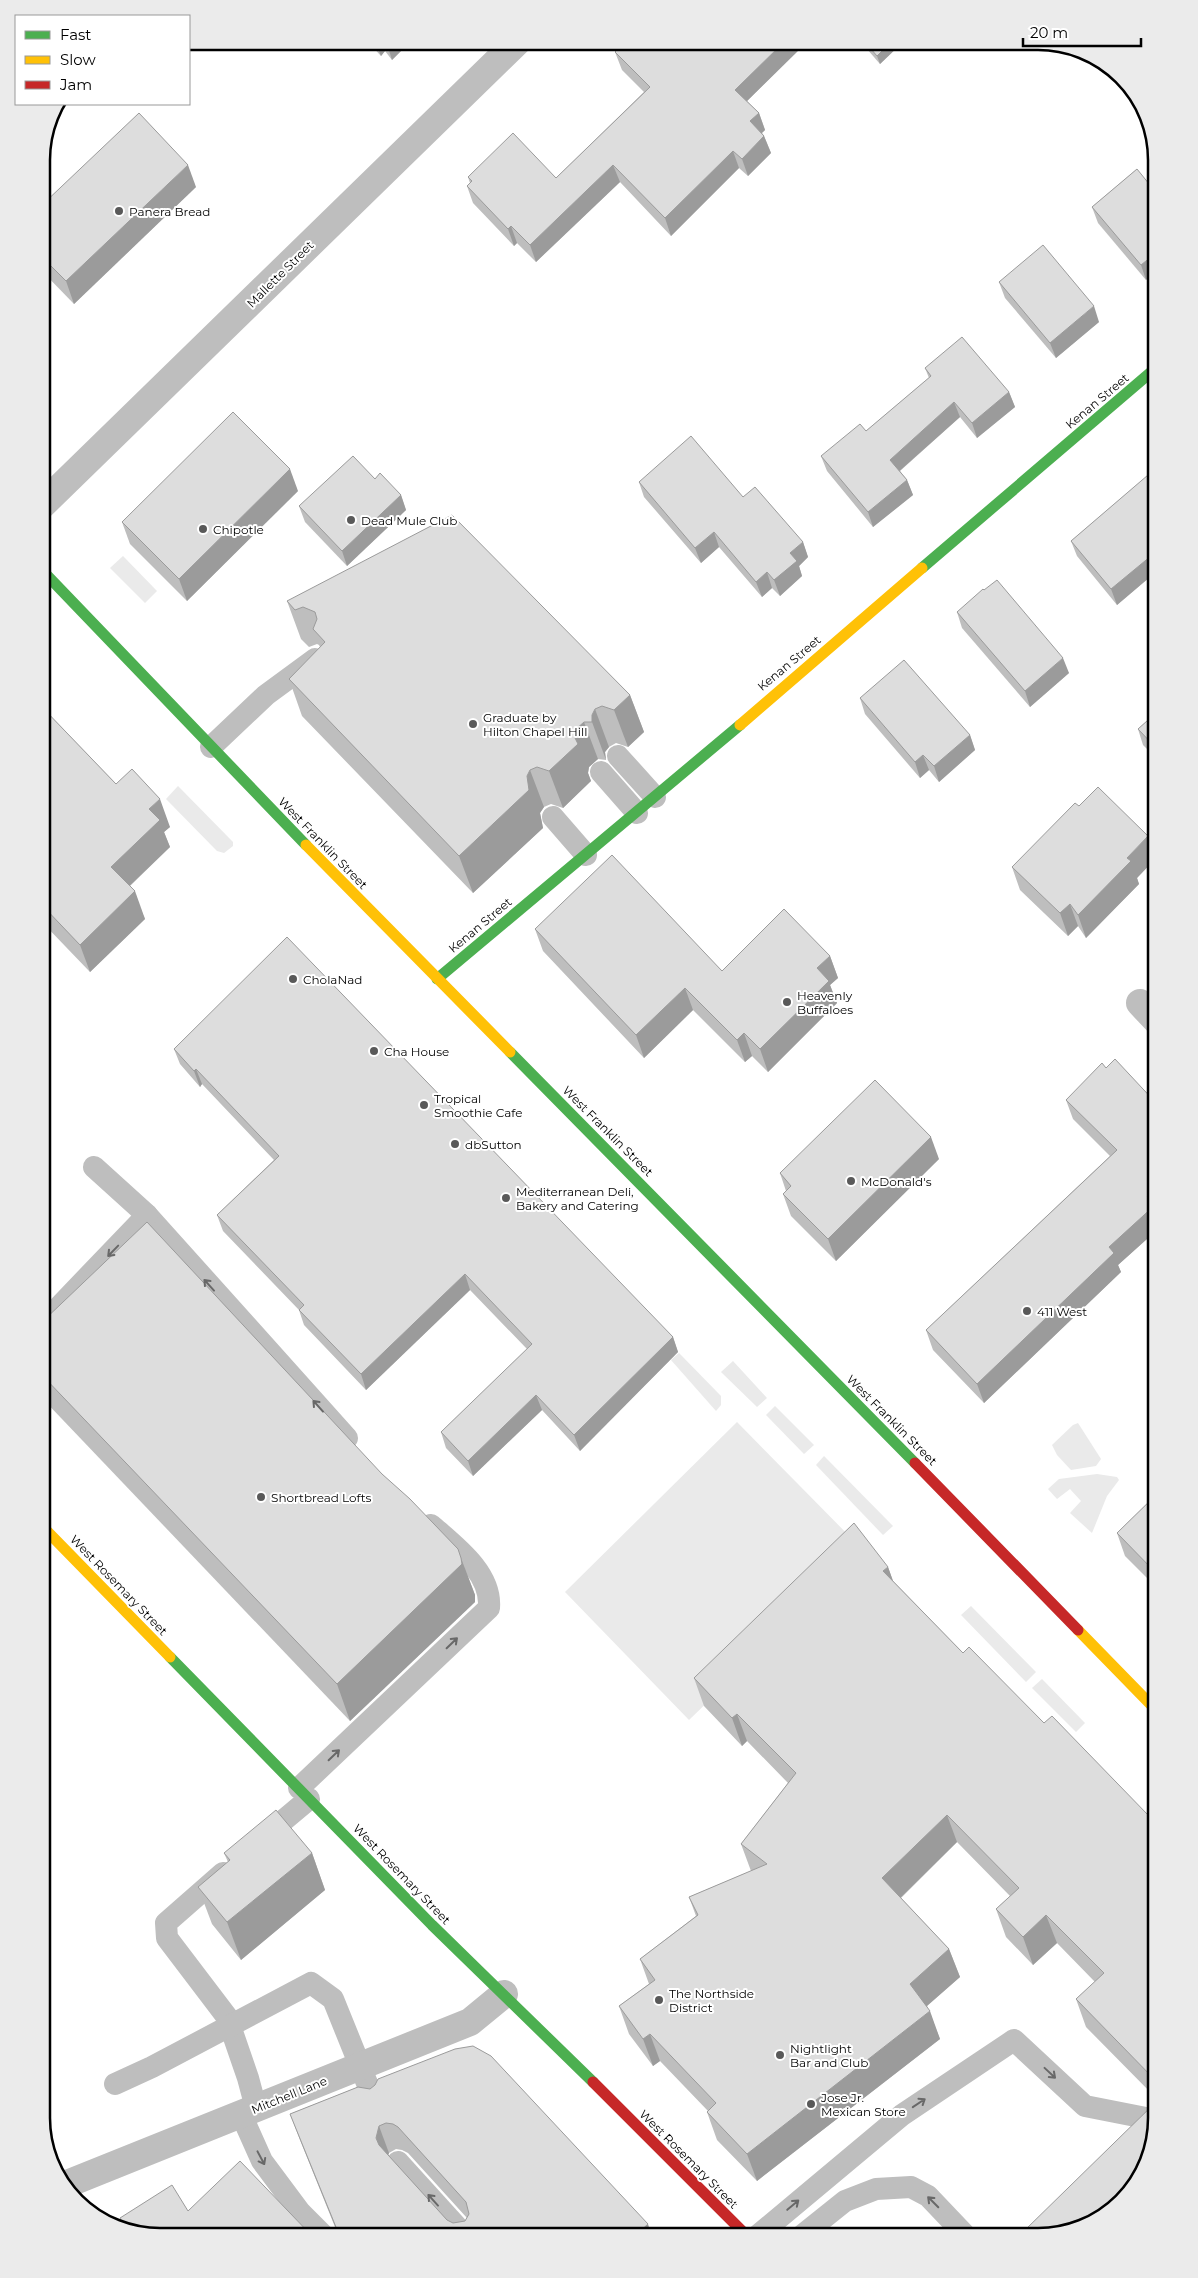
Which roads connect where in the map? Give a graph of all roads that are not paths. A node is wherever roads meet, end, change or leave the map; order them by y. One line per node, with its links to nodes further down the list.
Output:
1 (509, 50): 3 (street, Mallette Street)
2 (1148, 375): 9 (street, Kenan Street)
3 (50, 498)
4 (50, 577): 6 (street, West Franklin Street)
5 (318, 657): 6 (lane)
6 (211, 747): 13 (street, West Franklin Street)
7 (618, 756): 9 (lane)
8 (601, 772): 10 (lane)
9 (655, 797): 10 (street, Kenan Street)
10 (636, 813): 12 (street, Kenan Street)
11 (553, 817): 12 (lane)
12 (586, 855): 13 (street, Kenan Street)
13 (437, 979): 20 (street, West Franklin Street)
14 (94, 1167): 15 (lane)
15 (147, 1215): 16 (lane, one-way to 16); 17 (lane, one-way to 15)
16 (50, 1317)
17 (359, 1451)
18 (412, 1509): 21 (lane, one-way to 18)
19 (50, 1534): 21 (street, West Rosemary Street)
20 (1148, 1696)
21 (304, 1793): 22 (street, West Rosemary Street); 23 (lane)
22 (504, 1994): 24 (street, Mitchell Lane); 33 (street, West Rosemary Street)
23 (230, 2026): 24 (lane); 25 (lane); 27 (lane)
24 (361, 2066): 26 (lane); 27 (street, Mitchell Lane)
25 (115, 2084)
26 (375, 2103)
27 (249, 2111): 30 (street, Mitchell Lane); 31 (lane, one-way to 31)
28 (1148, 2118): 34 (lane, one-way to 28)
29 (398, 2162): 32 (lane, one-way to 29)
30 (71, 2182)
31 (317, 2228)
32 (458, 2228)
33 (739, 2228)
34 (767, 2228)
35 (812, 2228): 36 (lane, one-way to 35)
36 (958, 2228)

